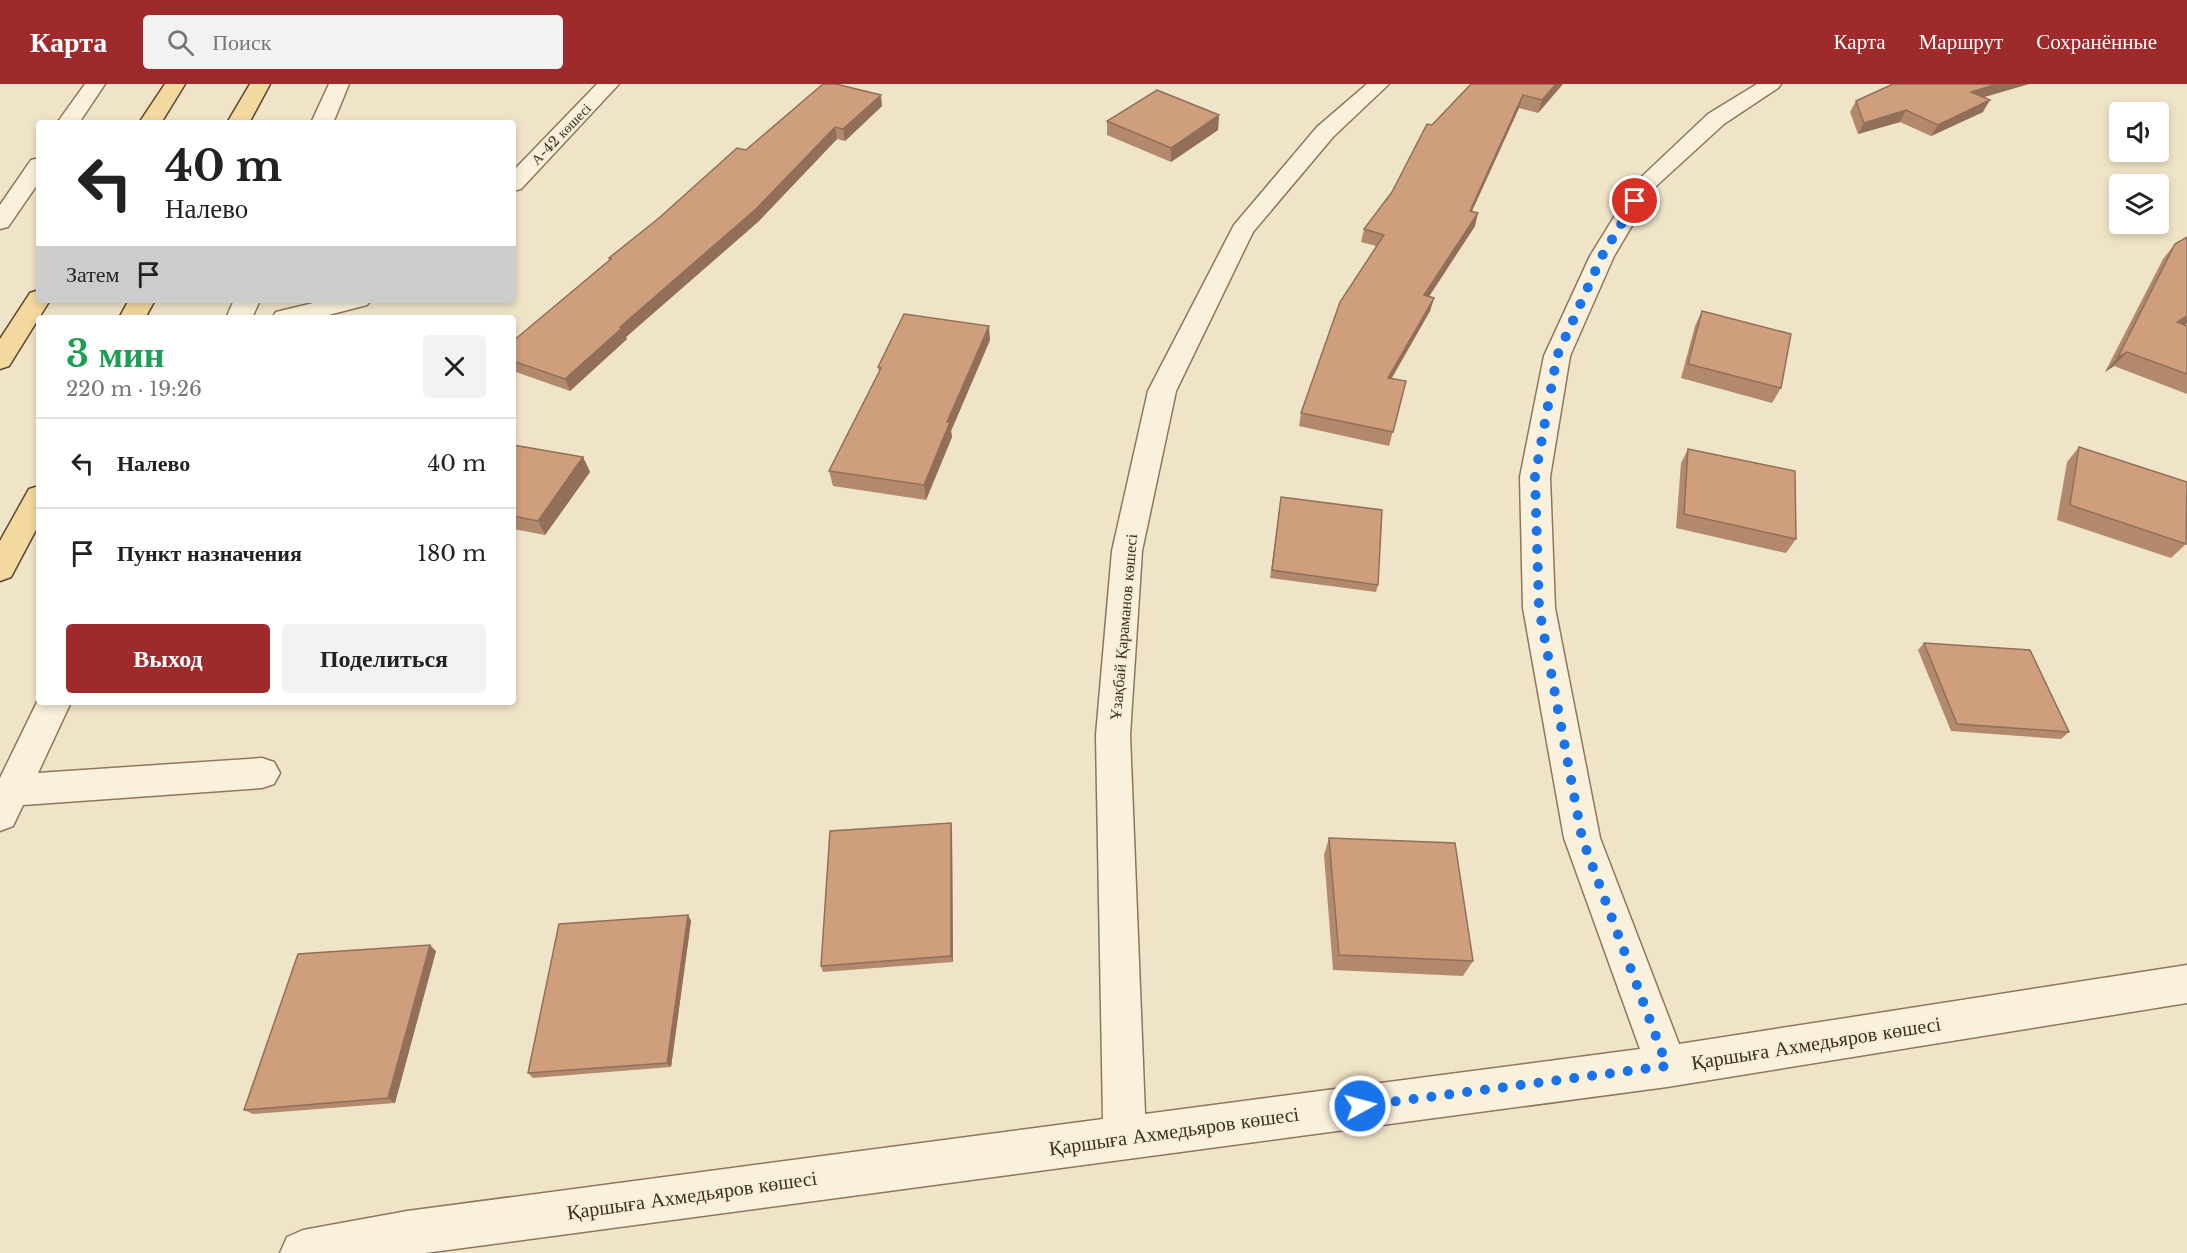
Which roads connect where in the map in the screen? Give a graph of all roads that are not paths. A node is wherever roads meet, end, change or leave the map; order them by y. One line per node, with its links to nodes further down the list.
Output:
1 (95, 84): 8 (street)
2 (175, 84): 9 (main road)
3 (260, 84): 10 (main road)
4 (339, 84): 11 (street)
5 (609, 84): 13 (street, А-42 көшесі)
6 (1771, 84): 25 (street)
7 (1369, 86): 26 (street, Ұзақбай Қараманов көшесі)
8 (70, 120)
9 (152, 120)
10 (240, 120)
11 (323, 120)
12 (36, 169): 14 (street)
13 (516, 181)
14 (0, 222)
15 (36, 303): 18 (main road)
16 (345, 303): 17 (street)
17 (297, 315)
18 (0, 360)
19 (36, 502): 20 (main road)
20 (0, 569)
21 (53, 705): 23 (street)
22 (262, 773): 23 (street)
23 (6, 802)
24 (2187, 984): 25 (street, Қаршыға Ахмедьяров көшесі)
25 (1667, 1066): 26 (street, Қаршыға Ахмедьяров көшесі)
26 (1125, 1137): 27 (street, Қаршыға Ахмедьяров көшесі)
27 (303, 1253)

